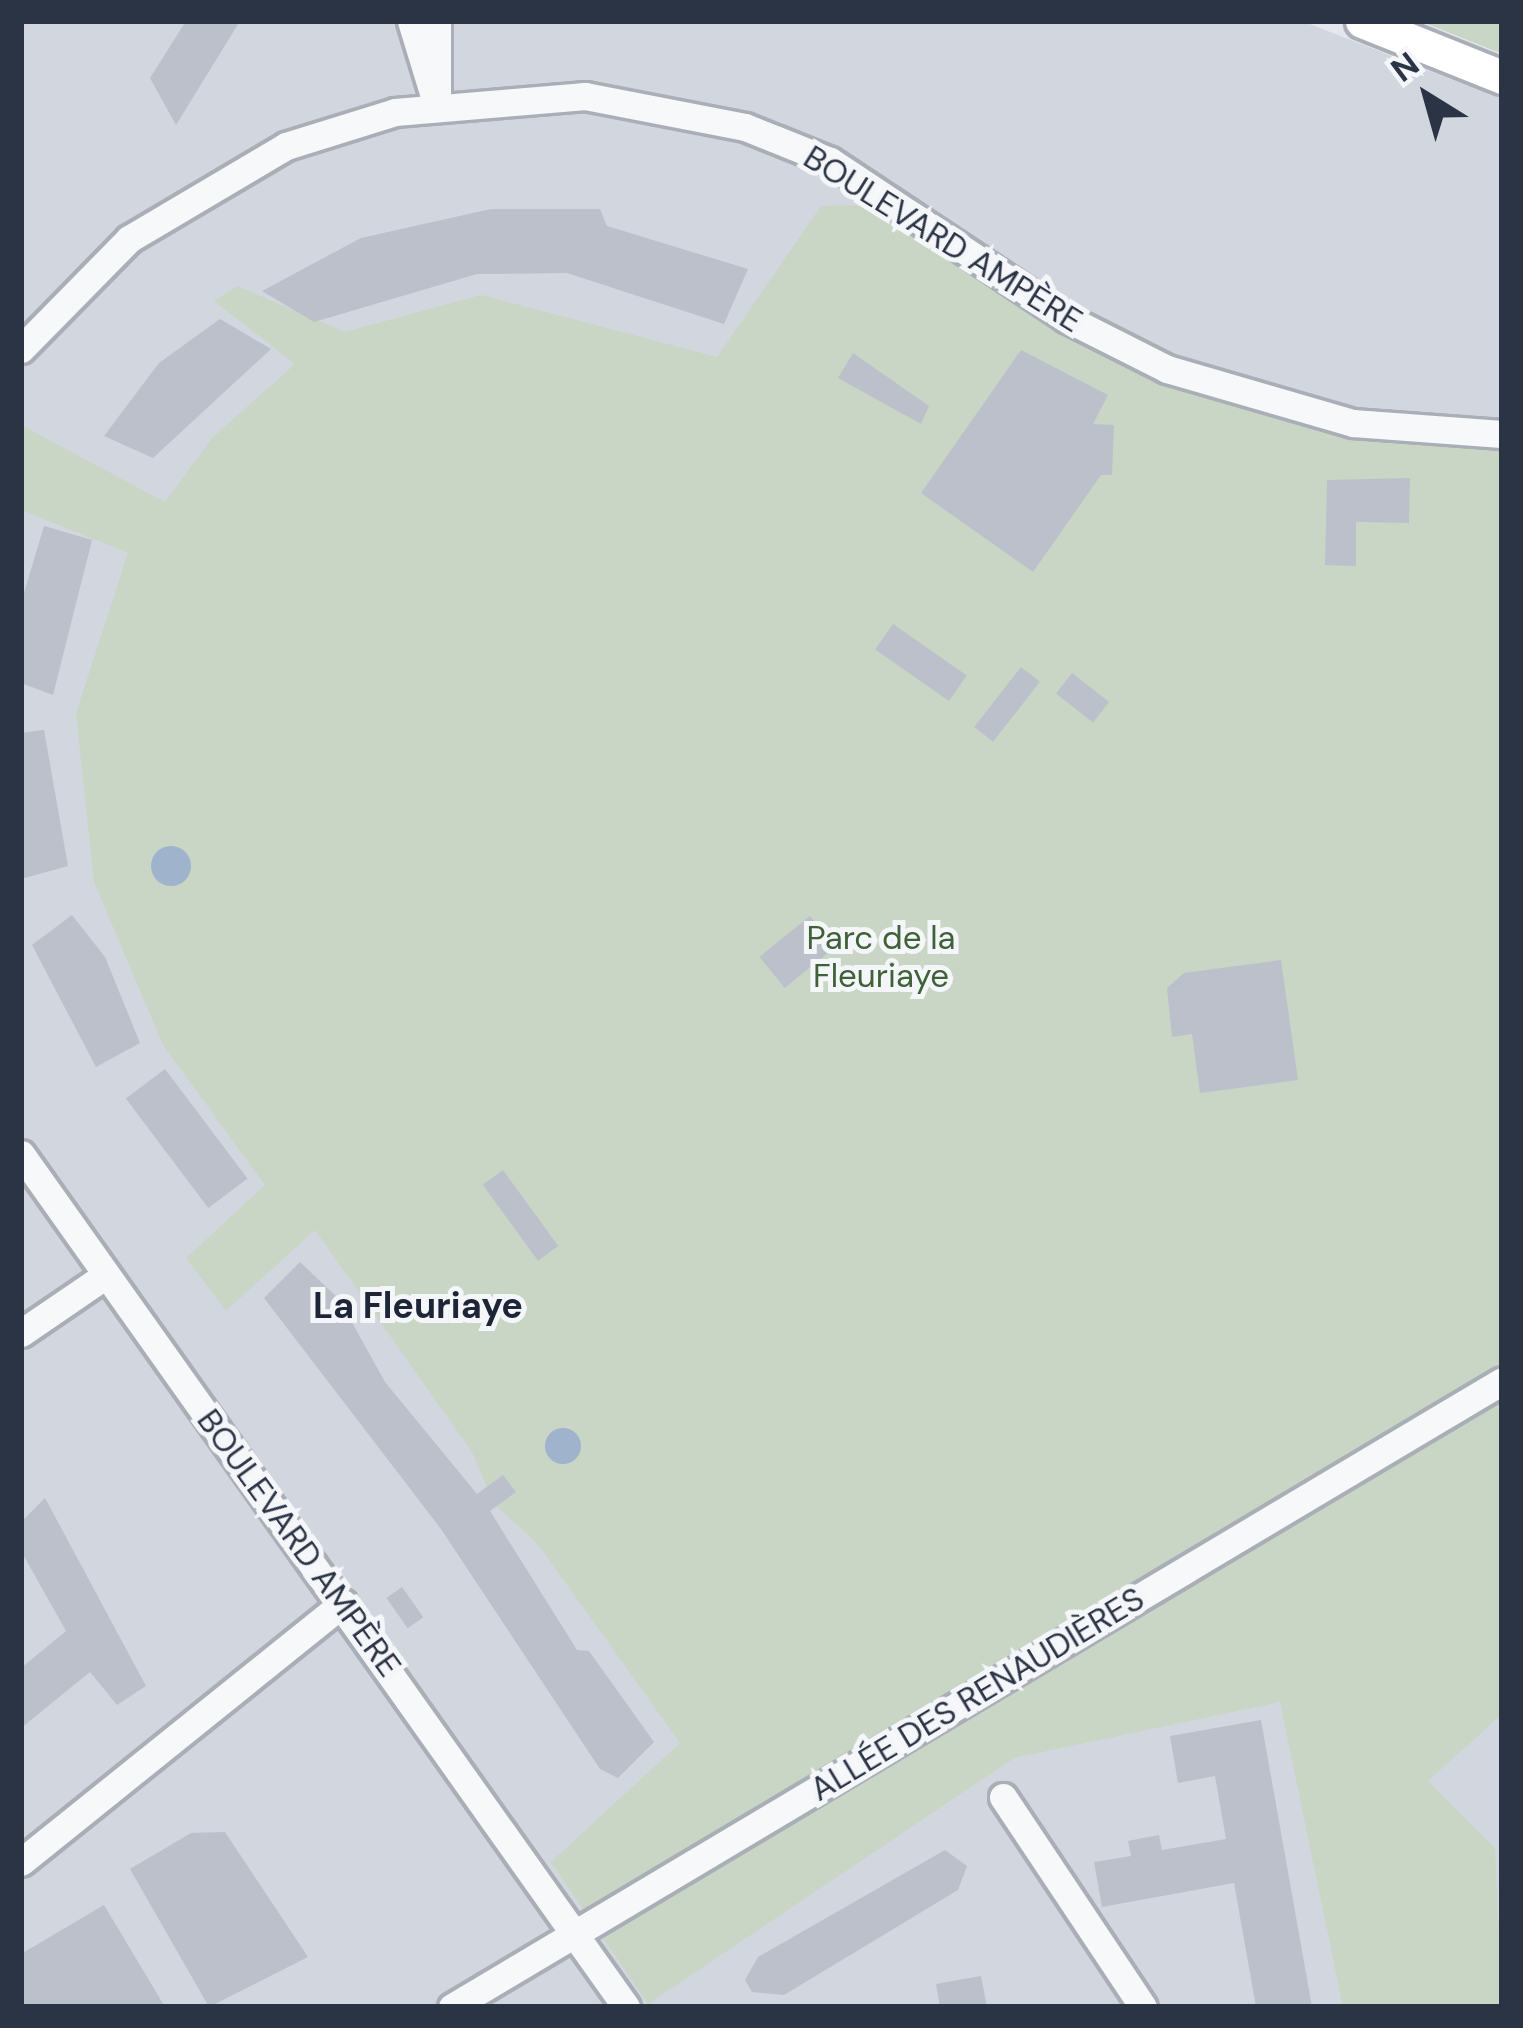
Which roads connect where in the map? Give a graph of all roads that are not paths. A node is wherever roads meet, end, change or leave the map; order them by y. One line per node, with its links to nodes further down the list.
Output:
1 (411, 21): 5 (street)
2 (436, 21): 5 (street)
3 (1362, 21): 4 (main road)
4 (1502, 77)
5 (436, 106): 6 (street, BOULEVARD AMPÈRE); 7 (street, BOULEVARD AMPÈRE)
6 (21, 349)
7 (1502, 434)
8 (21, 1154): 9 (street, BOULEVARD AMPÈRE)
9 (106, 1275): 10 (street); 12 (street, BOULEVARD AMPÈRE)
10 (21, 1333)
11 (1502, 1381): 15 (street, ALLÉE DES RENAUDIÈRES)
12 (343, 1604): 14 (street); 15 (street, BOULEVARD AMPÈRE)
13 (1003, 1797): 18 (street)
14 (21, 1862)
15 (576, 1932): 16 (street, ALLÉE DES RENAUDIÈRES); 17 (street, BOULEVARD AMPÈRE)
16 (452, 2007)
17 (626, 2007)
18 (1143, 2007)

